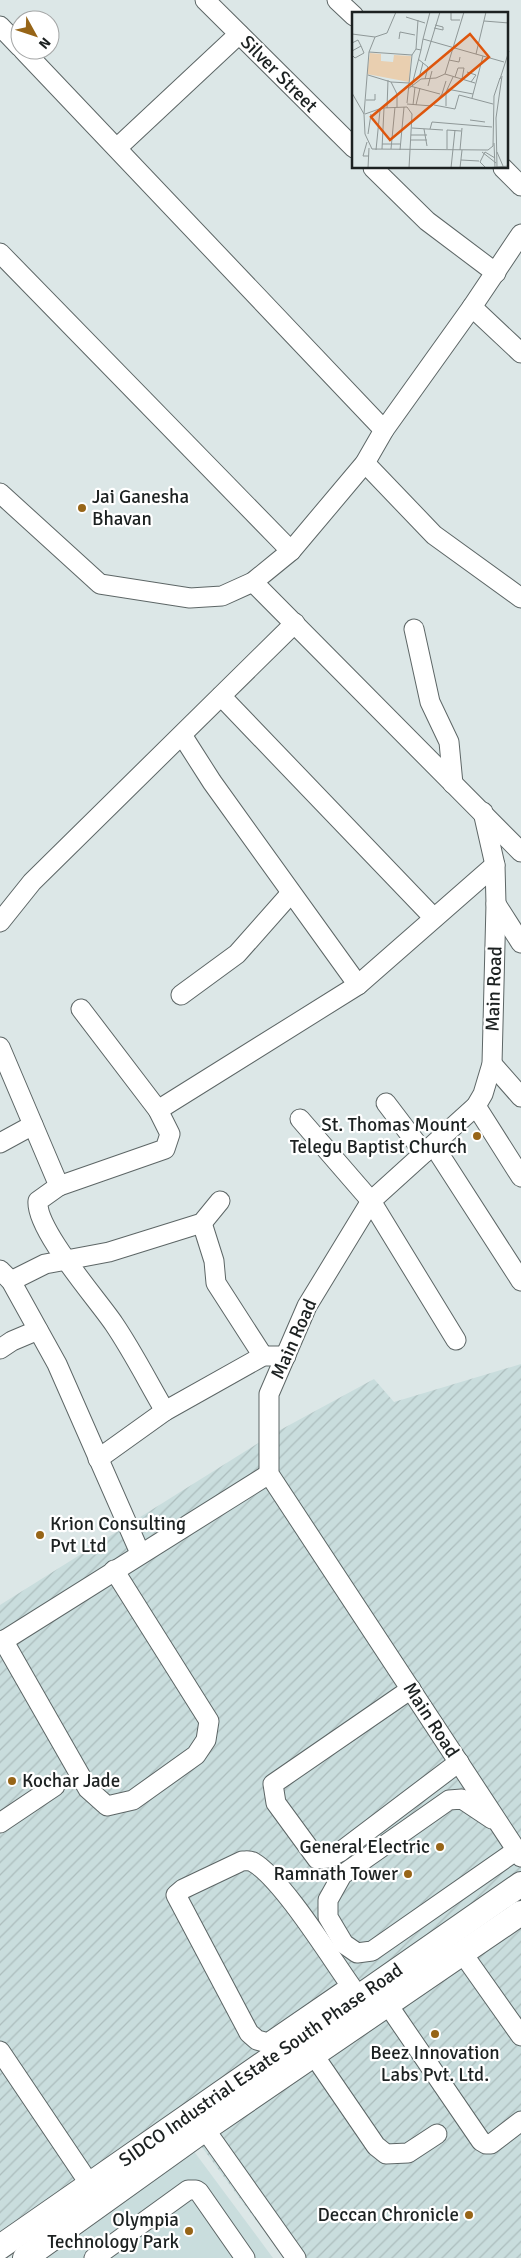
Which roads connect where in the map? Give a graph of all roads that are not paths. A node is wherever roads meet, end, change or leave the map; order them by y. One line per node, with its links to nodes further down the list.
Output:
1 (205, 0): 5 (street, Silver Street)
2 (337, 0): 3 (street)
3 (352, 14)
4 (0, 26): 6 (street)
5 (239, 34): 8 (street, Silver Street); 9 (street)
6 (10, 36)
7 (33, 60): 9 (street)
8 (352, 146)
9 (117, 148): 18 (street)
10 (374, 169): 15 (street)
11 (504, 169): 12 (street)
12 (521, 186)
13 (521, 234): 15 (street)
14 (0, 253): 21 (street)
15 (496, 273): 16 (street)
16 (472, 307): 17 (street); 18 (street)
17 (521, 353)
18 (384, 430): 19 (street)
19 (365, 463): 21 (street); 23 (street)
20 (0, 494): 22 (street)
21 (291, 551): 22 (street)
22 (253, 582): 24 (street)
23 (521, 598)
24 (295, 623): 26 (street); 28 (street)
25 (414, 629): 28 (street)
26 (221, 696): 27 (street); 34 (street)
27 (182, 734): 32 (street); 35 (street)
28 (453, 784): 29 (street)
29 (483, 812): 30 (street); 31 (street, Main Road)
30 (521, 852)
31 (496, 865): 33 (street, Main Road); 34 (street)
32 (291, 892): 37 (street); 38 (street)
33 (496, 904): 36 (street); 41 (street, Main Road)
34 (434, 918): 37 (street)
35 (0, 922)
36 (521, 942)
37 (358, 985): 45 (street)
38 (181, 994)
39 (81, 1009): 45 (street)
40 (0, 1048): 47 (street)
41 (492, 1064): 42 (street); 44 (street, Main Road)
42 (521, 1097)
43 (386, 1104): 49 (street)
44 (476, 1106): 49 (street, Main Road); 50 (street)
45 (158, 1110): 52 (street)
46 (300, 1119): 54 (street)
47 (34, 1125): 48 (street); 52 (street)
48 (0, 1143)
49 (429, 1149): 54 (street, Main Road); 58 (street)
50 (514, 1150): 51 (street)
51 (521, 1177)
52 (59, 1186): 56 (street)
53 (220, 1201): 55 (street)
54 (371, 1201): 60 (street); 63 (street, Main Road)
55 (202, 1223): 56 (street); 62 (street)
56 (66, 1259): 57 (street); 64 (street)
57 (6, 1276): 59 (street)
58 (521, 1281)
59 (38, 1330): 61 (street); 65 (street)
60 (456, 1340)
61 (0, 1349)
62 (263, 1356): 63 (street); 64 (street)
63 (286, 1356): 66 (street, Main Road)
64 (165, 1411): 65 (street)
65 (98, 1459): 67 (street)
66 (269, 1474): 67 (street); 70 (street, Main Road)
67 (140, 1553): 68 (street)
68 (114, 1570): 69 (street); 69 (street)
69 (2, 1642)
70 (411, 1689): 71 (street, Main Road); 71 (street)
71 (459, 1762): 73 (street, Main Road)
72 (55, 1786): 74 (street)
73 (497, 1821): 75 (street, Main Road); 75 (street)
74 (0, 1822)
75 (519, 1854)
76 (521, 1884): 79 (main road, SIDCO Industrial Estate South Phase Road)
77 (521, 1913): 78 (main road, SIDCO Industrial Estate South Phase Road)
78 (463, 1954): 80 (main road, SIDCO Industrial Estate South Phase Road); 81 (street)
79 (355, 1991): 79 (street); 85 (main road, SIDCO Industrial Estate South Phase Road)
80 (388, 2004): 83 (main road, SIDCO Industrial Estate South Phase Road); 84 (street)
81 (521, 2036)
82 (0, 2052): 87 (street)
83 (313, 2054): 85 (main road, SIDCO Industrial Estate South Phase Road); 86 (street)
84 (521, 2120)
85 (199, 2121): 87 (main road, SIDCO Industrial Estate South Phase Road); 92 (street)
86 (437, 2134)
87 (96, 2193): 88 (main road, SIDCO Industrial Estate South Phase Road); 89 (main road, SIDCO Industrial Estate South Phase Road)
88 (0, 2247)
89 (25, 2258)
90 (94, 2258): 91 (street)
91 (245, 2258)
92 (296, 2258)

